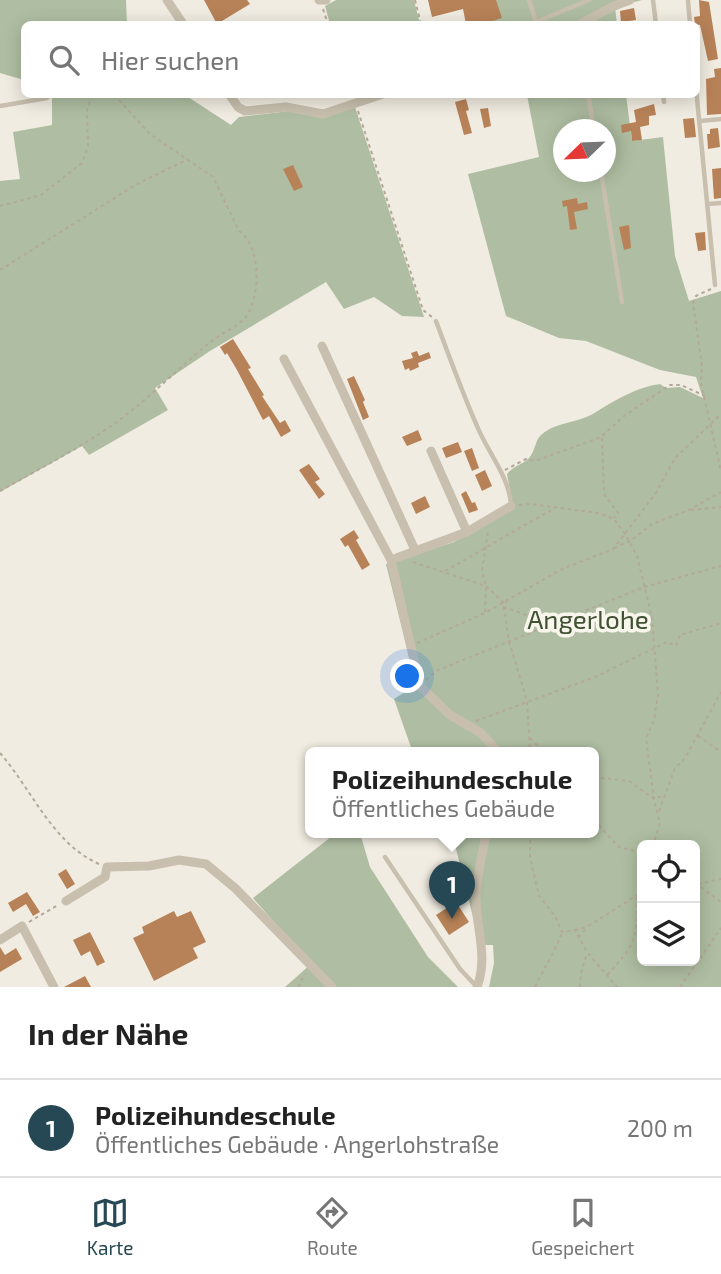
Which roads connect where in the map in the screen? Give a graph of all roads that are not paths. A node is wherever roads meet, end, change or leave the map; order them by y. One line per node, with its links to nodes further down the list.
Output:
1 (167, 0): 8 (street)
2 (529, 0): 9 (lane)
3 (589, 0): 10 (lane)
4 (630, 0): 7 (street)
5 (653, 0): 12 (lane)
6 (688, 0): 13 (lane)
7 (612, 3): 11 (street)
8 (181, 21)
9 (536, 21)
10 (542, 21)
11 (585, 21)
12 (656, 21)
13 (690, 21)
14 (47, 98): 21 (lane)
15 (232, 98): 16 (street)
16 (371, 98)
17 (589, 98): 22 (lane)
18 (664, 98): 20 (lane)
19 (697, 98): 24 (lane)
20 (664, 102)
21 (0, 106)
22 (592, 119)
23 (721, 119): 24 (lane)
24 (700, 121): 27 (lane)
25 (603, 182): 31 (lane)
26 (721, 203): 27 (lane)
27 (708, 204): 29 (lane)
28 (721, 244): 29 (lane)
29 (712, 245): 30 (lane)
30 (715, 285)
31 (622, 302)
32 (436, 321): 36 (lane)
33 (322, 346): 38 (street)
34 (284, 359): 39 (street)
35 (431, 451): 37 (street)
36 (511, 506): 37 (street)
37 (467, 532): 38 (street)
38 (415, 550): 39 (street)
39 (395, 559): 40 (street)
40 (494, 747)
41 (485, 838): 47 (street)
42 (385, 857): 47 (lane)
43 (66, 901): 46 (street)
44 (0, 940): 45 (street)
45 (54, 987)
46 (332, 987)
47 (477, 987)

